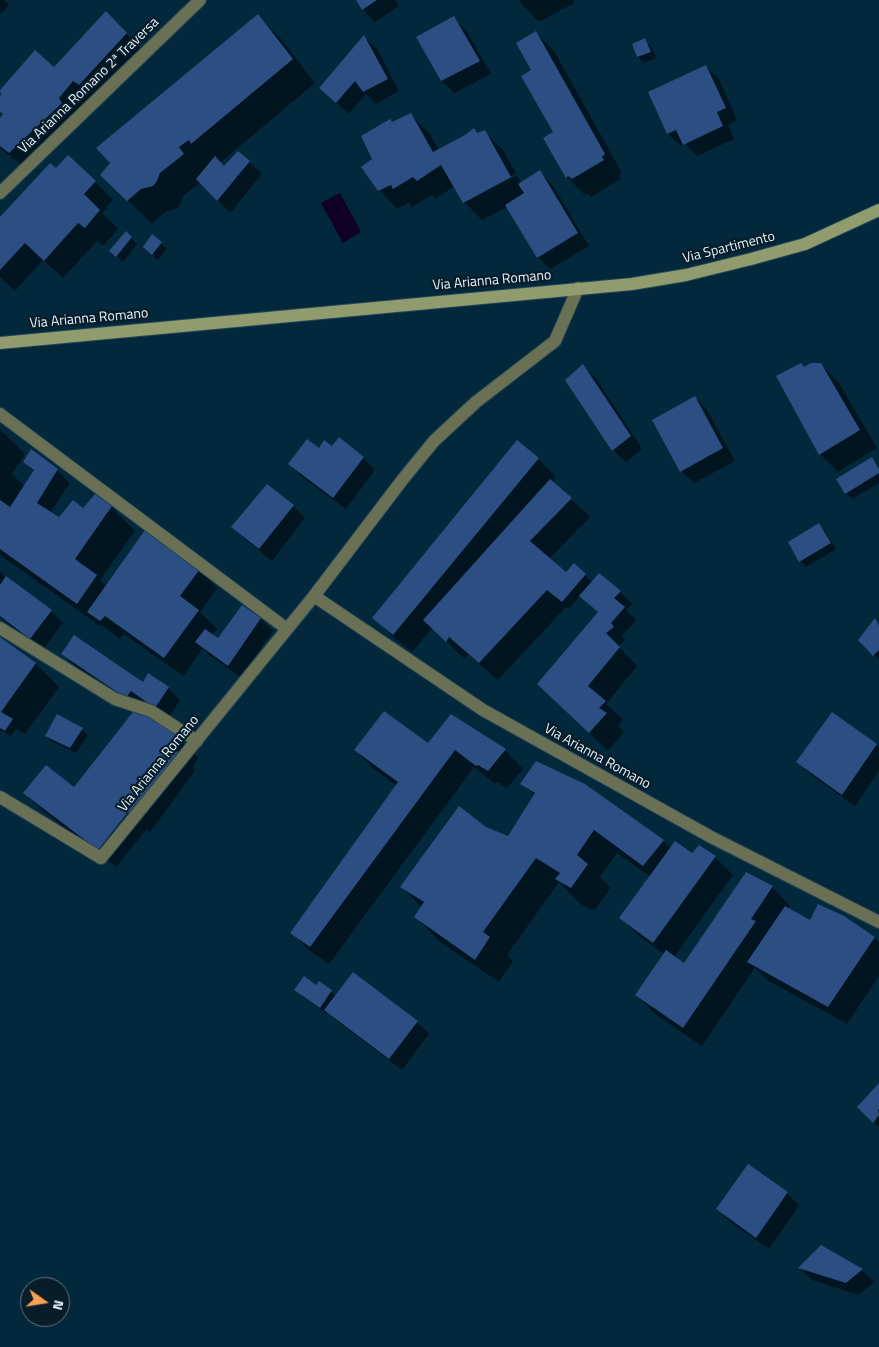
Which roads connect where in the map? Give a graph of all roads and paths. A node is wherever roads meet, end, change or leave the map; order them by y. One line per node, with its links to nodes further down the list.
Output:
1 (200, 0): 2 (street, Via Arianna Romano 2ª Traversa)
2 (0, 193)
3 (879, 210): 4 (street, Via Spartimento)
4 (578, 288): 5 (street, Via Arianna Romano); 7 (street, Via Arianna Romano)
5 (0, 343)
6 (0, 414): 9 (street)
7 (314, 596): 9 (street, Via Arianna Romano); 12 (street, Via Arianna Romano)
8 (0, 628): 10 (street)
9 (287, 629): 10 (street, Via Arianna Romano)
10 (198, 741): 11 (street, Via Arianna Romano)
11 (0, 797)
12 (879, 922)

